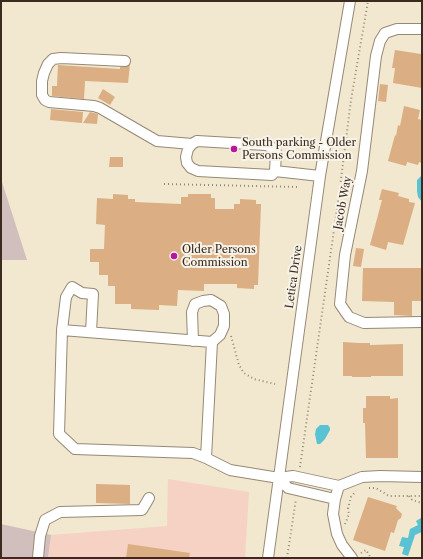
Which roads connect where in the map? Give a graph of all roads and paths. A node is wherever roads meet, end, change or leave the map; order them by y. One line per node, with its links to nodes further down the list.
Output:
1 (350, 1): 7 (street, Letica Drive)
2 (368, 1): 16 (path)
3 (422, 29): 10 (street, Jacob Way)
4 (125, 62): 5 (street)
5 (192, 144): 6 (street); 6 (street)
6 (275, 171): 7 (street)
7 (320, 176): 18 (street, Letica Drive)
8 (164, 184): 9 (path)
9 (298, 187)
10 (422, 322)
11 (62, 330): 12 (street); 12 (street); 15 (street)
12 (92, 332): 13 (street)
13 (193, 341): 14 (street); 14 (street)
14 (212, 342): 15 (street)
15 (206, 458): 18 (street)
16 (299, 477): 18 (street); 19 (street)
17 (422, 477): 19 (street)
18 (279, 478): 22 (street); 30 (street, Letica Drive)
19 (338, 486): 26 (street)
20 (365, 487): 23 (path)
21 (360, 489): 28 (path)
22 (297, 490): 26 (street); 31 (path)
23 (409, 496): 24 (path); 27 (path)
24 (422, 496)
25 (149, 498): 29 (street)
26 (335, 499): 28 (street)
27 (422, 503)
28 (337, 534): 32 (street)
29 (38, 558)
30 (268, 558)
31 (287, 558)
32 (352, 558)

